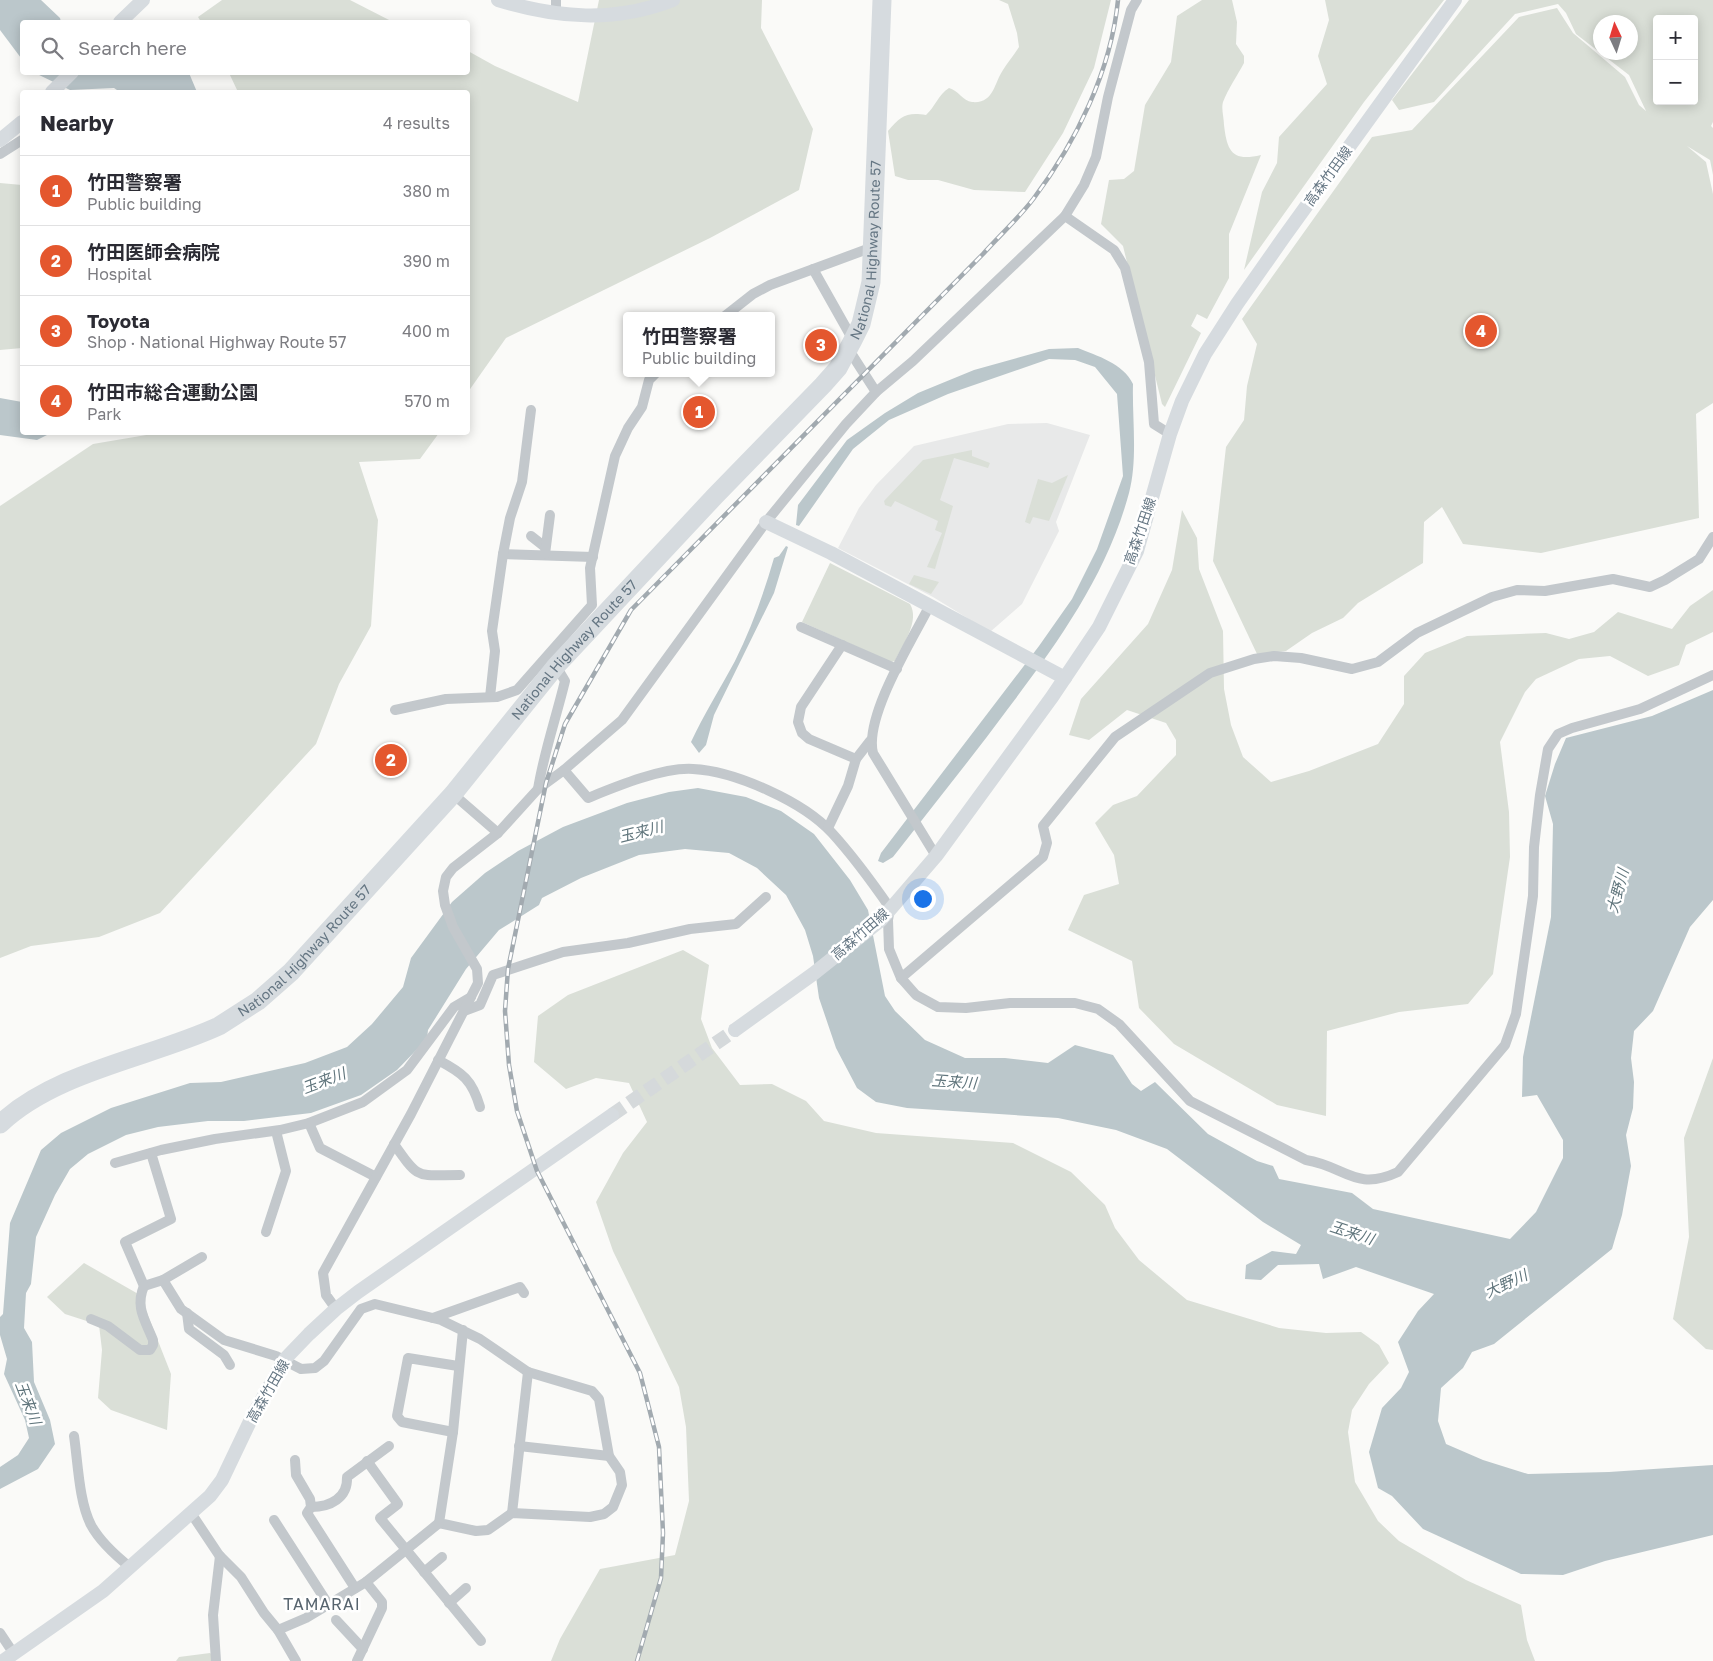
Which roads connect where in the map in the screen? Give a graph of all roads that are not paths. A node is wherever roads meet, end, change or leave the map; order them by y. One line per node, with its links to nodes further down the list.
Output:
1 (143, 0): 9 (main road)
2 (498, 0): 8 (main road)
3 (556, 0): 8 (street)
4 (673, 0): 8 (main road)
5 (882, 0): 17 (highway, National Highway Route 57)
6 (1137, 0): 16 (street)
7 (1455, 0): 24 (main road, 高森竹田線)
8 (556, 14)
9 (122, 20)
10 (69, 75): 11 (main road)
11 (54, 90)
12 (20, 124): 13 (main road)
13 (0, 140)
14 (20, 141): 15 (street)
15 (0, 154)
16 (1065, 216): 22 (street); 24 (street)
17 (873, 247): 18 (street); 20 (highway, National Highway Route 57)
18 (813, 269): 19 (street); 20 (street)
19 (730, 312)
20 (851, 345): 22 (street); 35 (highway, National Highway Route 57)
21 (651, 377): 31 (street)
22 (876, 392): 26 (street)
23 (531, 410): 30 (street)
24 (1170, 434): 38 (main road, 高森竹田線)
25 (550, 515): 29 (street)
26 (766, 522): 32 (main road); 43 (street)
27 (531, 536): 29 (street)
28 (1713, 536): 51 (street)
29 (545, 550): 30 (street); 31 (street)
30 (503, 554): 39 (street)
31 (593, 557): 39 (street)
32 (930, 605): 36 (street); 38 (main road)
33 (801, 626): 34 (street)
34 (842, 645): 36 (street); 42 (street)
35 (556, 666): 44 (street); 45 (highway, National Highway Route 57)
36 (897, 669): 41 (street)
37 (1713, 676): 51 (street)
38 (1065, 678): 48 (main road, 高森竹田線)
39 (490, 697): 40 (street)
40 (395, 710)
41 (870, 741): 42 (street); 48 (street)
42 (856, 759): 46 (street)
43 (564, 770): 44 (street); 46 (street)
44 (538, 789): 47 (street)
45 (453, 794): 47 (street); 59 (highway, National Highway Route 57)
46 (828, 828): 50 (street)
47 (498, 833): 52 (street)
48 (936, 856): 50 (main road, 高森竹田線)
49 (766, 898): 53 (street)
50 (890, 908): 51 (street); 54 (main road, 高森竹田線)
51 (901, 978)
52 (471, 997): 53 (street); 58 (street)
53 (464, 1011): 55 (street)
54 (735, 1030)
55 (438, 1060): 56 (street); 61 (street)
56 (480, 1107)
57 (612, 1115): 71 (main road, 高森竹田線)
58 (309, 1123): 60 (street); 65 (street)
59 (0, 1124)
60 (276, 1131): 62 (street); 66 (street)
61 (394, 1144): 64 (street); 65 (street)
62 (151, 1152): 63 (street); 69 (street)
63 (115, 1163)
64 (460, 1175)
65 (376, 1177): 71 (street)
66 (266, 1232)
67 (202, 1257): 68 (street)
68 (163, 1280): 69 (street); 72 (street)
69 (144, 1286): 74 (street)
70 (524, 1293): 73 (street)
71 (336, 1309): 76 (main road, 高森竹田線)
72 (187, 1313): 76 (street); 77 (street)
73 (434, 1318): 75 (street); 76 (street)
74 (92, 1320)
75 (463, 1330): 78 (street); 79 (street)
76 (285, 1359): 89 (main road, 高森竹田線)
77 (230, 1365)
78 (458, 1366): 80 (street); 80 (street)
79 (528, 1372): 83 (street); 84 (street)
80 (453, 1432): 91 (street)
81 (74, 1436): 95 (street)
82 (389, 1446): 86 (street)
83 (519, 1446): 84 (street); 88 (street)
84 (609, 1456): 88 (street)
85 (295, 1460): 87 (street)
86 (367, 1461): 87 (street); 92 (street)
87 (311, 1507): 98 (street)
88 (512, 1512): 91 (street)
89 (191, 1513): 93 (street); 95 (main road, 高森竹田線)
90 (274, 1520): 101 (street)
91 (439, 1523): 92 (street)
92 (406, 1552): 96 (street); 97 (street)
93 (220, 1556): 103 (street); 108 (street)
94 (442, 1557): 96 (street)
95 (131, 1568): 107 (main road, 高森竹田線)
96 (424, 1572): 100 (street)
97 (366, 1582): 98 (street); 106 (street)
98 (355, 1588): 101 (street)
99 (466, 1588): 100 (street)
100 (450, 1603): 105 (street)
101 (328, 1604): 103 (street)
102 (336, 1620): 106 (street)
103 (278, 1630): 109 (street)
104 (0, 1634): 107 (street)
105 (481, 1641)
106 (363, 1649): 110 (street)
107 (8, 1658)
108 (216, 1661)
109 (296, 1661)
110 (357, 1661)

